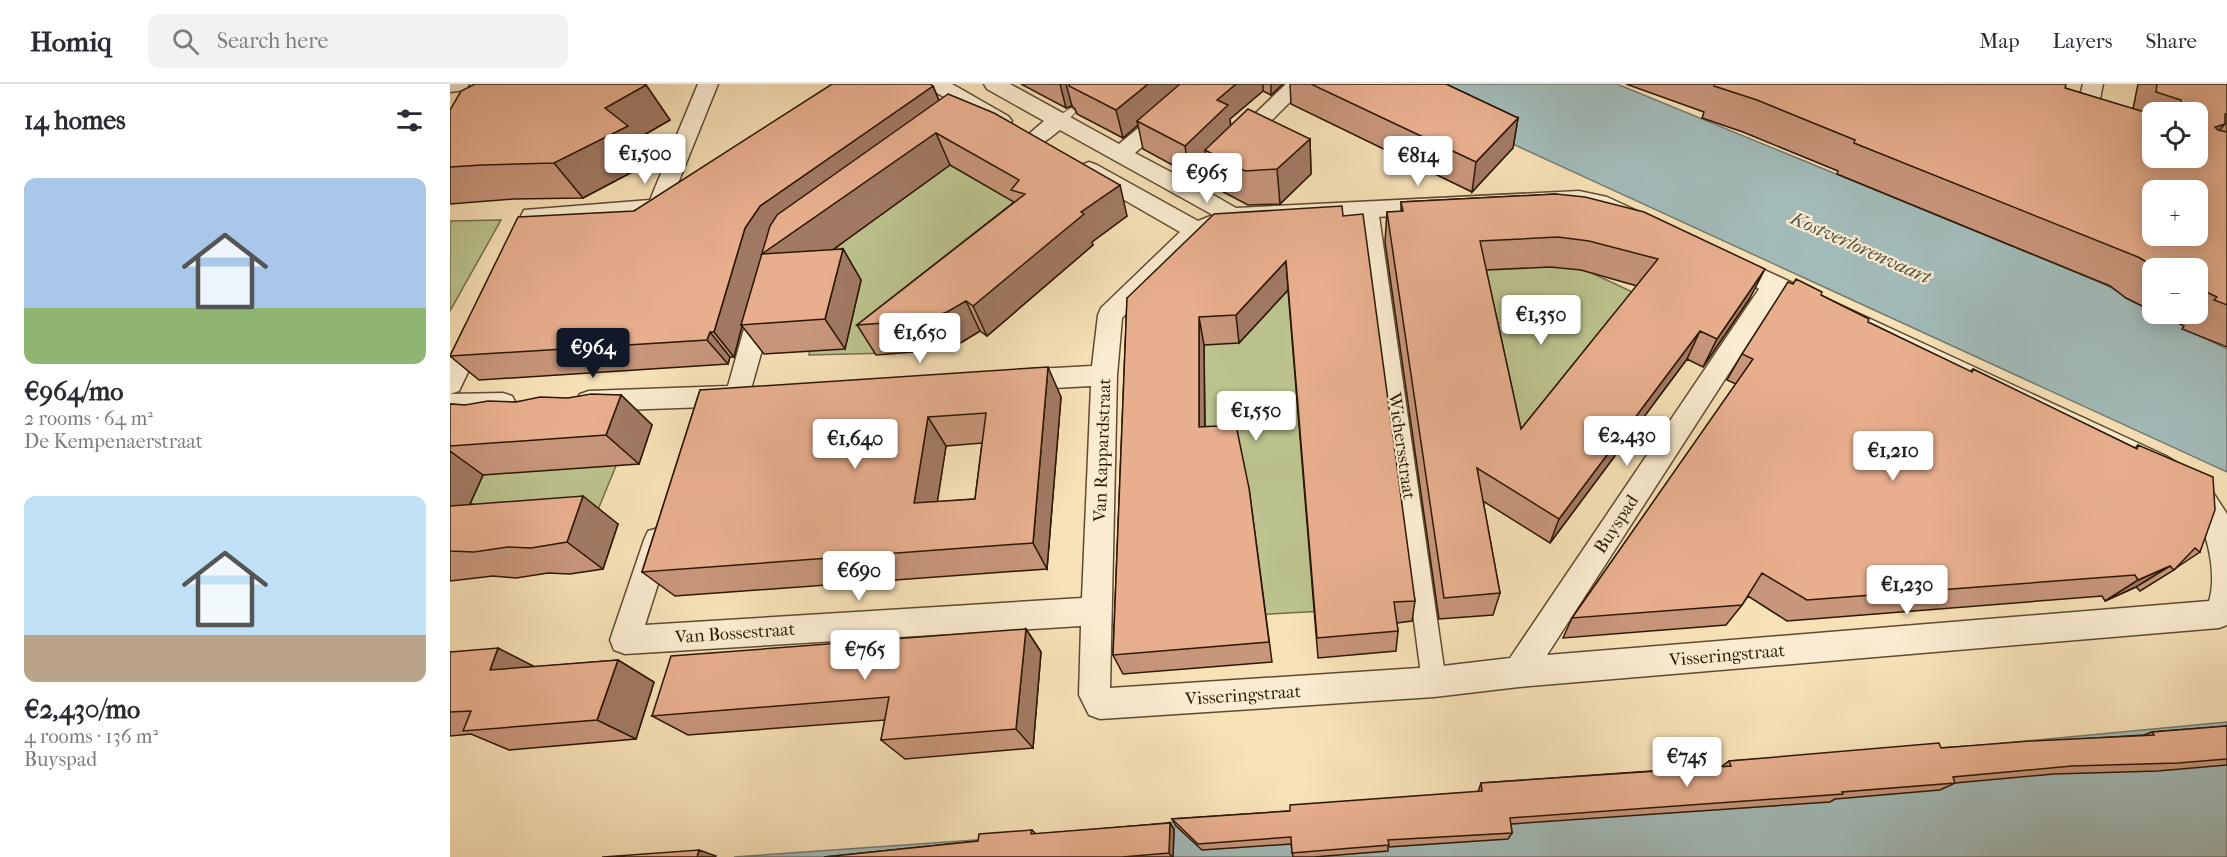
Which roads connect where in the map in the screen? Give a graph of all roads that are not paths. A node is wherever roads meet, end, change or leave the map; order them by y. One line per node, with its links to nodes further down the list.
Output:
1 (450, 84): 2 (street)
2 (458, 84)
3 (708, 84): 21 (street)
4 (937, 84): 13 (street)
5 (994, 84): 10 (street)
6 (1204, 84): 15 (street)
7 (1298, 84): 17 (street)
8 (2093, 84): 11 (street)
9 (2062, 112): 11 (street)
10 (1065, 115): 13 (street); 15 (street)
11 (2085, 119): 12 (street)
12 (2107, 126)
13 (1034, 139): 14 (street)
14 (1054, 150)
15 (1120, 154): 17 (street)
16 (1074, 162): 20 (street)
17 (1188, 192): 19 (street)
18 (1369, 209): 19 (street); 22 (street); 34 (street, Wichersstraat)
19 (1233, 216): 20 (street)
20 (1196, 230): 25 (street, Van Rappardstraat)
21 (507, 266)
22 (1773, 286): 33 (street, Buyspad); 33 (street, Visseringstraat)
23 (768, 288): 28 (street)
24 (483, 315): 27 (street)
25 (1104, 375): 26 (street); 32 (street, Van Rappardstraat)
26 (998, 381)
27 (450, 384)
28 (566, 402)
29 (531, 403): 30 (street)
30 (450, 405)
31 (664, 519): 32 (street, Van Bossestraat)
32 (1097, 611): 35 (street, Van Rappardstraat)
33 (1519, 672): 34 (street, Visseringstraat)
34 (1434, 682): 35 (street, Visseringstraat)
35 (1100, 704)

